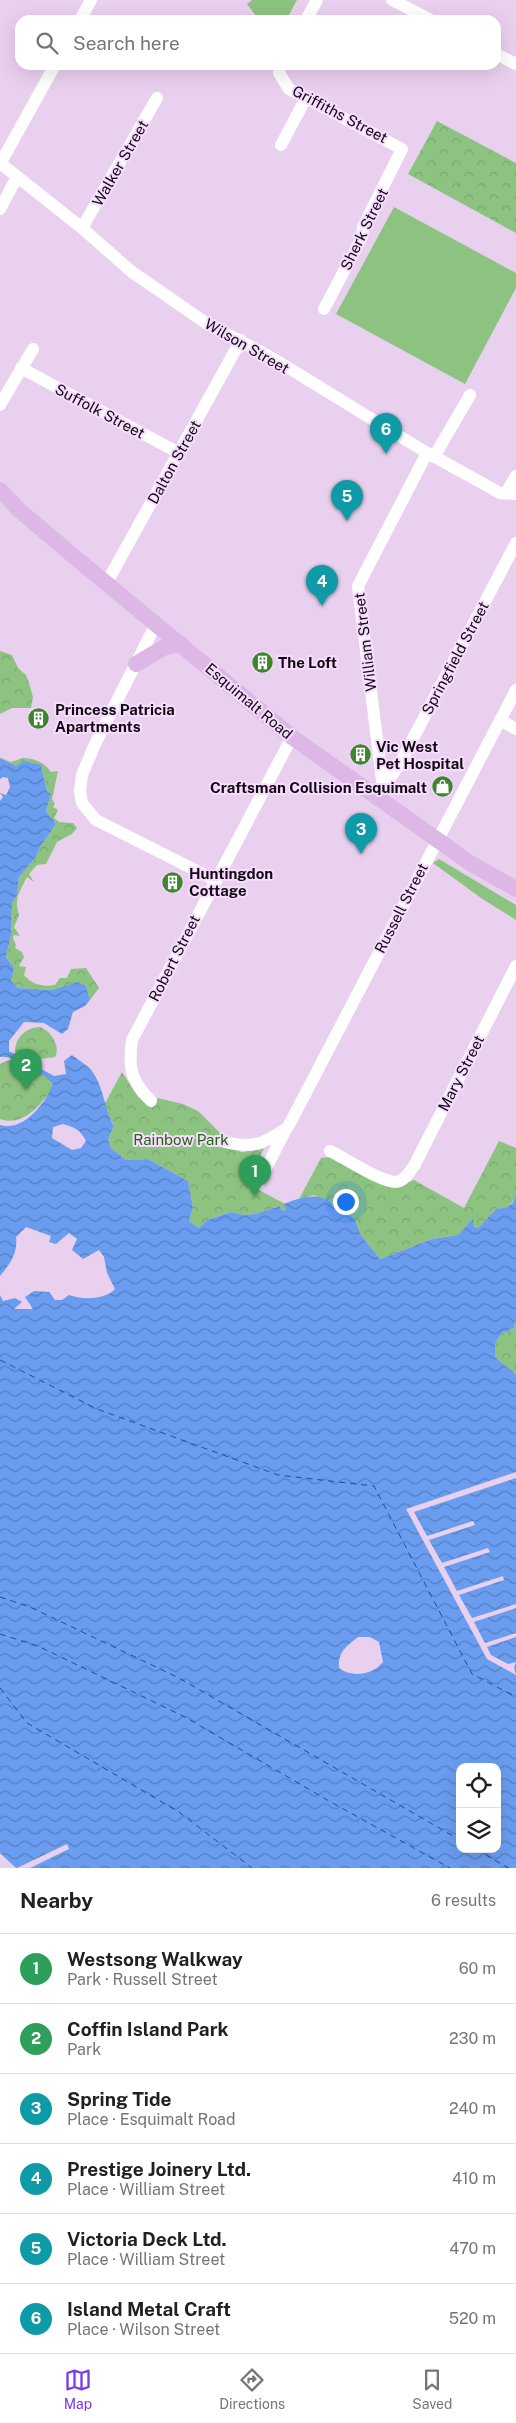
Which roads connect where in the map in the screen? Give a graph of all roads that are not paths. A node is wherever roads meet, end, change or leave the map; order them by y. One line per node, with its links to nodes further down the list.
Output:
1 (91, 0): 4 (street)
2 (317, 0): 5 (street)
3 (392, 0): 6 (street)
4 (83, 15)
5 (309, 15)
6 (421, 15)
7 (501, 56): 8 (street)
8 (516, 64)
9 (52, 70): 15 (street)
10 (281, 71): 12 (street, Griffiths Street)
11 (157, 98): 18 (street, Walker Street)
12 (306, 98): 13 (street); 14 (street, Griffiths Street)
13 (281, 145)
14 (402, 149): 19 (street, Sherk Street)
15 (0, 163): 16 (street, Wilson Street)
16 (18, 177): 17 (street); 18 (street, Wilson Street)
17 (0, 209)
18 (82, 228): 20 (street, Wilson Street)
19 (324, 309)
20 (240, 340): 25 (street, Dalton Street); 26 (street, Wilson Street)
21 (33, 350): 22 (street)
22 (21, 368): 24 (street); 25 (street, Suffolk Street)
23 (470, 395): 26 (street, William Street)
24 (0, 405)
25 (179, 453): 31 (street, Dalton Street)
26 (431, 455): 29 (street, Wilson Street); 39 (street, William Street)
27 (516, 476): 29 (street)
28 (0, 490): 31 (main road, Esquimalt Road)
29 (511, 493)
30 (516, 543): 39 (street, Springfield Street)
31 (106, 584): 32 (main road, Esquimalt Road)
32 (156, 624): 33 (main road, Esquimalt Road); 34 (street)
33 (181, 644): 34 (main road); 38 (main road, Esquimalt Road)
34 (136, 664): 41 (street)
35 (516, 690): 36 (street, Russell Street)
36 (500, 720): 37 (street); 40 (street, Russell Street)
37 (516, 729)
38 (292, 737): 39 (main road, Esquimalt Road); 41 (street, Robert Street)
39 (380, 793): 40 (main road, Esquimalt Road)
40 (437, 840): 42 (main road, Esquimalt Road); 45 (street, Russell Street)
41 (215, 880): 44 (street, Robert Street)
42 (516, 889)
43 (516, 966): 47 (street, Mary Street)
44 (151, 1101)
45 (288, 1127): 46 (street, Russell Street); 48 (street, Russell Street)
46 (221, 1141)
47 (330, 1151)
48 (258, 1184)

